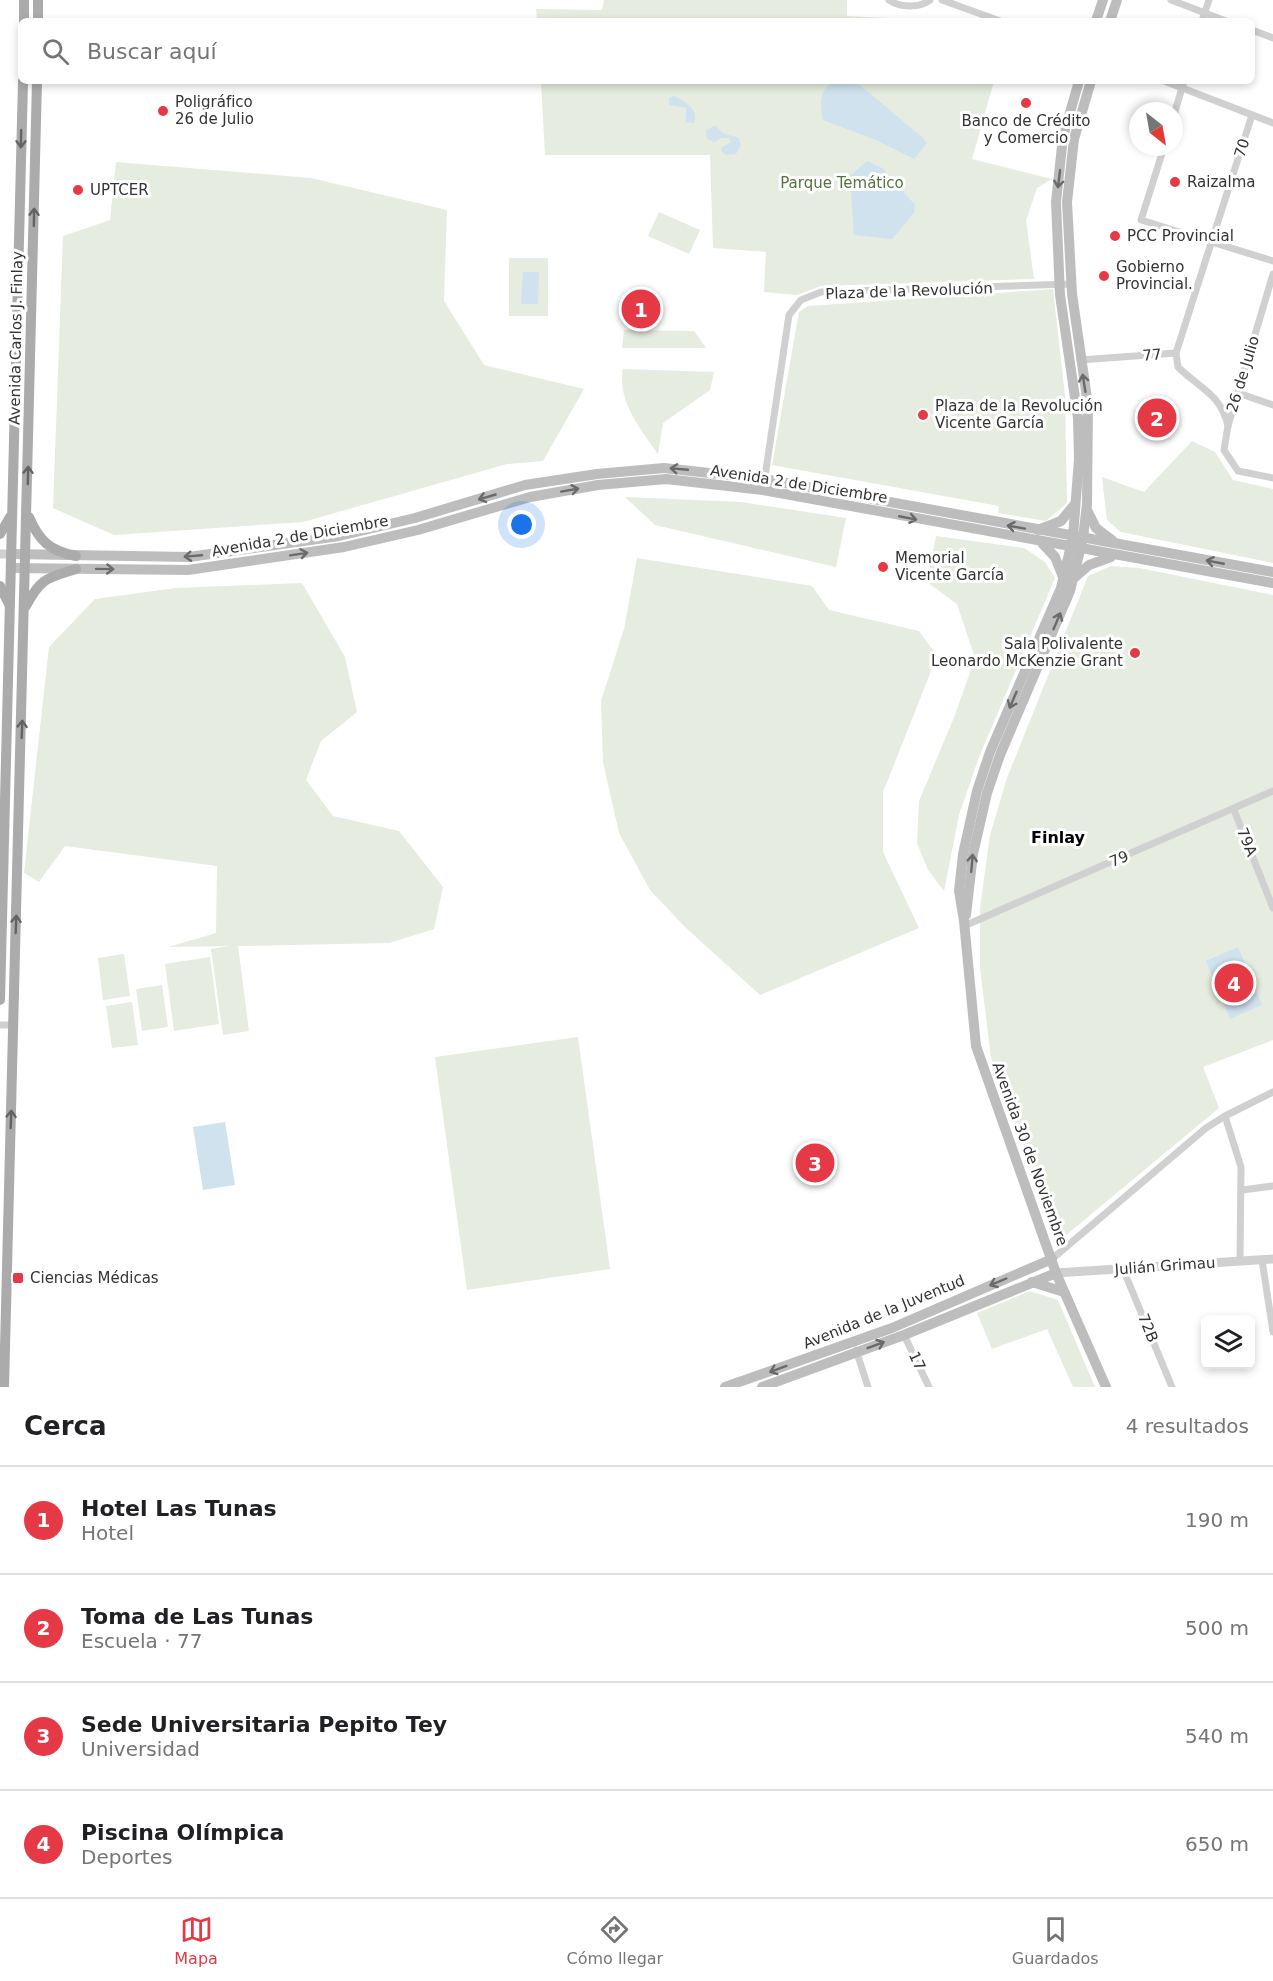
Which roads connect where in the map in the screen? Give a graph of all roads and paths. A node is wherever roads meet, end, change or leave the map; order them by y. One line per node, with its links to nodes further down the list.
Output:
1 (24, 0): 11 (main road)
2 (38, 0): 12 (main road)
3 (889, 0): 4 (street)
4 (930, 0)
5 (942, 0): 13 (street)
6 (1103, 0): 14 (main road)
7 (1117, 0): 15 (main road)
8 (1171, 0): 10 (street)
9 (1209, 0): 10 (street)
10 (1204, 13): 16 (street); 17 (street)
11 (24, 18)
12 (38, 18)
13 (992, 18)
14 (1097, 18)
15 (1111, 18)
16 (1203, 18)
17 (1218, 18)
18 (1255, 31): 19 (street)
19 (1273, 38)
20 (22, 84): 42 (main road, Avenida Carlos J. Finlay, one-way to 42)
21 (37, 84): 43 (main road, Avenida Carlos J. Finlay, one-way to 21)
22 (1077, 84): 32 (main road, Avenida 30 de Noviembre, one-way to 32)
23 (1090, 84): 32 (main road, Avenida 30 de Noviembre)
24 (1183, 84): 25 (street); 26 (street)
25 (1178, 102)
26 (1252, 115): 27 (street); 29 (street, 70)
27 (1273, 123)
28 (1161, 156): 29 (street)
29 (1212, 242): 30 (street); 33 (street, 70)
30 (1273, 261)
31 (1273, 274): 35 (street, 26 de Julio)
32 (1065, 284): 34 (main road, Avenida 30 de Noviembre); 39 (street, Plaza de la Revolución)
33 (1176, 353): 34 (street, 77); 37 (street, 77)
34 (1075, 361): 40 (main road, Avenida 30 de Noviembre); 41 (main road, Avenida 30 de Noviembre, one-way to 34)
35 (1238, 393): 36 (street); 37 (street, 26 de Julio)
36 (1273, 405)
37 (1228, 426): 38 (street, 26 de Julio)
38 (1273, 478)
39 (764, 484): 44 (main road, Avenida 2 de Diciembre, one-way to 39); 46 (main road, Avenida 2 de Diciembre, one-way to 46); 52 (main road, Avenida 2 de Diciembre, one-way to 52); 55 (main road, Avenida 2 de Diciembre, one-way to 39)
40 (1076, 504): 44 (main road); 47 (main road, Avenida 30 de Noviembre)
41 (1086, 508): 47 (main road, Avenida 30 de Noviembre); 48 (main road)
42 (13, 511): 45 (main road); 50 (main road, Avenida Carlos J. Finlay)
43 (27, 513): 51 (main road, Avenida Carlos J. Finlay); 52 (main road)
44 (1036, 531): 47 (main road, Avenida 2 de Diciembre)
45 (0, 534)
46 (1042, 542): 47 (main road, Avenida 2 de Diciembre); 57 (main road)
47 (1077, 543): 48 (main road, Avenida 2 de Diciembre); 57 (main road, Avenida 30 de Noviembre)
48 (1119, 550): 56 (main road, Avenida 2 de Diciembre, one-way to 48); 57 (main road); 58 (main road, Avenida 2 de Diciembre)
49 (0, 554): 50 (street, Avenida 2 de Diciembre)
50 (12, 554): 51 (main road, Avenida 2 de Diciembre); 53 (main road, Avenida Carlos J. Finlay)
51 (26, 555): 52 (main road, Avenida 2 de Diciembre); 54 (main road, Avenida Carlos J. Finlay)
52 (76, 556)
53 (6, 567): 54 (main road, Avenida 2 de Diciembre); 60 (main road, Avenida Carlos J. Finlay)
54 (26, 568): 55 (main road, Avenida 2 de Diciembre); 61 (main road, Avenida Carlos J. Finlay)
55 (76, 569): 61 (main road)
56 (1273, 572)
57 (1069, 579): 65 (main road, Avenida 30 de Noviembre)
58 (1273, 583)
59 (0, 586): 60 (main road)
60 (11, 608): 66 (main road, Avenida Carlos J. Finlay)
61 (25, 609): 68 (main road, Avenida Carlos J. Finlay, one-way to 61)
62 (1273, 791): 63 (street, 79)
63 (1234, 810): 64 (street, 79A); 65 (street, 79)
64 (1273, 908)
65 (964, 924): 73 (main road, Avenida 30 de Noviembre)
66 (0, 1000)
67 (0, 1025): 68 (street)
68 (14, 1025): 87 (main road, Avenida Carlos J. Finlay, one-way to 68)
69 (1273, 1092): 70 (street)
70 (1225, 1116): 72 (street); 74 (street)
71 (1273, 1186): 72 (street)
72 (1242, 1190): 77 (street)
73 (1045, 1241): 74 (main road, Avenida 30 de Noviembre); 78 (main road)
74 (1052, 1259): 78 (main road, Avenida de la Juventud); 80 (main road, Avenida 30 de Noviembre)
75 (1273, 1259): 76 (street, Julián Grimau)
76 (1262, 1260): 77 (street, Julián Grimau); 83 (street)
77 (1240, 1261): 79 (street, Julián Grimau)
78 (1036, 1265): 85 (main road, Avenida de la Juventud, one-way to 85)
79 (1123, 1269): 80 (street, Julián Grimau); 93 (street, 72B)
80 (1056, 1273): 81 (main road, Avenida de la Juventud); 82 (main road, Avenida 30 de Noviembre)
81 (1031, 1282): 82 (main road); 84 (main road, Avenida de la Juventud)
82 (1064, 1292): 92 (main road, Avenida 30 de Noviembre)
83 (1273, 1332)
84 (904, 1335): 85 (main road, Avenida de la Juventud, one-way to 84); 91 (street, 17)
85 (855, 1348): 86 (main road, Avenida de la Juventud, one-way to 86); 89 (main road, Avenida de la Juventud); 90 (street)
86 (740, 1385): 88 (main road, Avenida de la Juventud)
87 (4, 1387)
88 (725, 1387)
89 (762, 1387)
90 (868, 1387)
91 (929, 1387)
92 (1106, 1387)
93 (1172, 1387)

